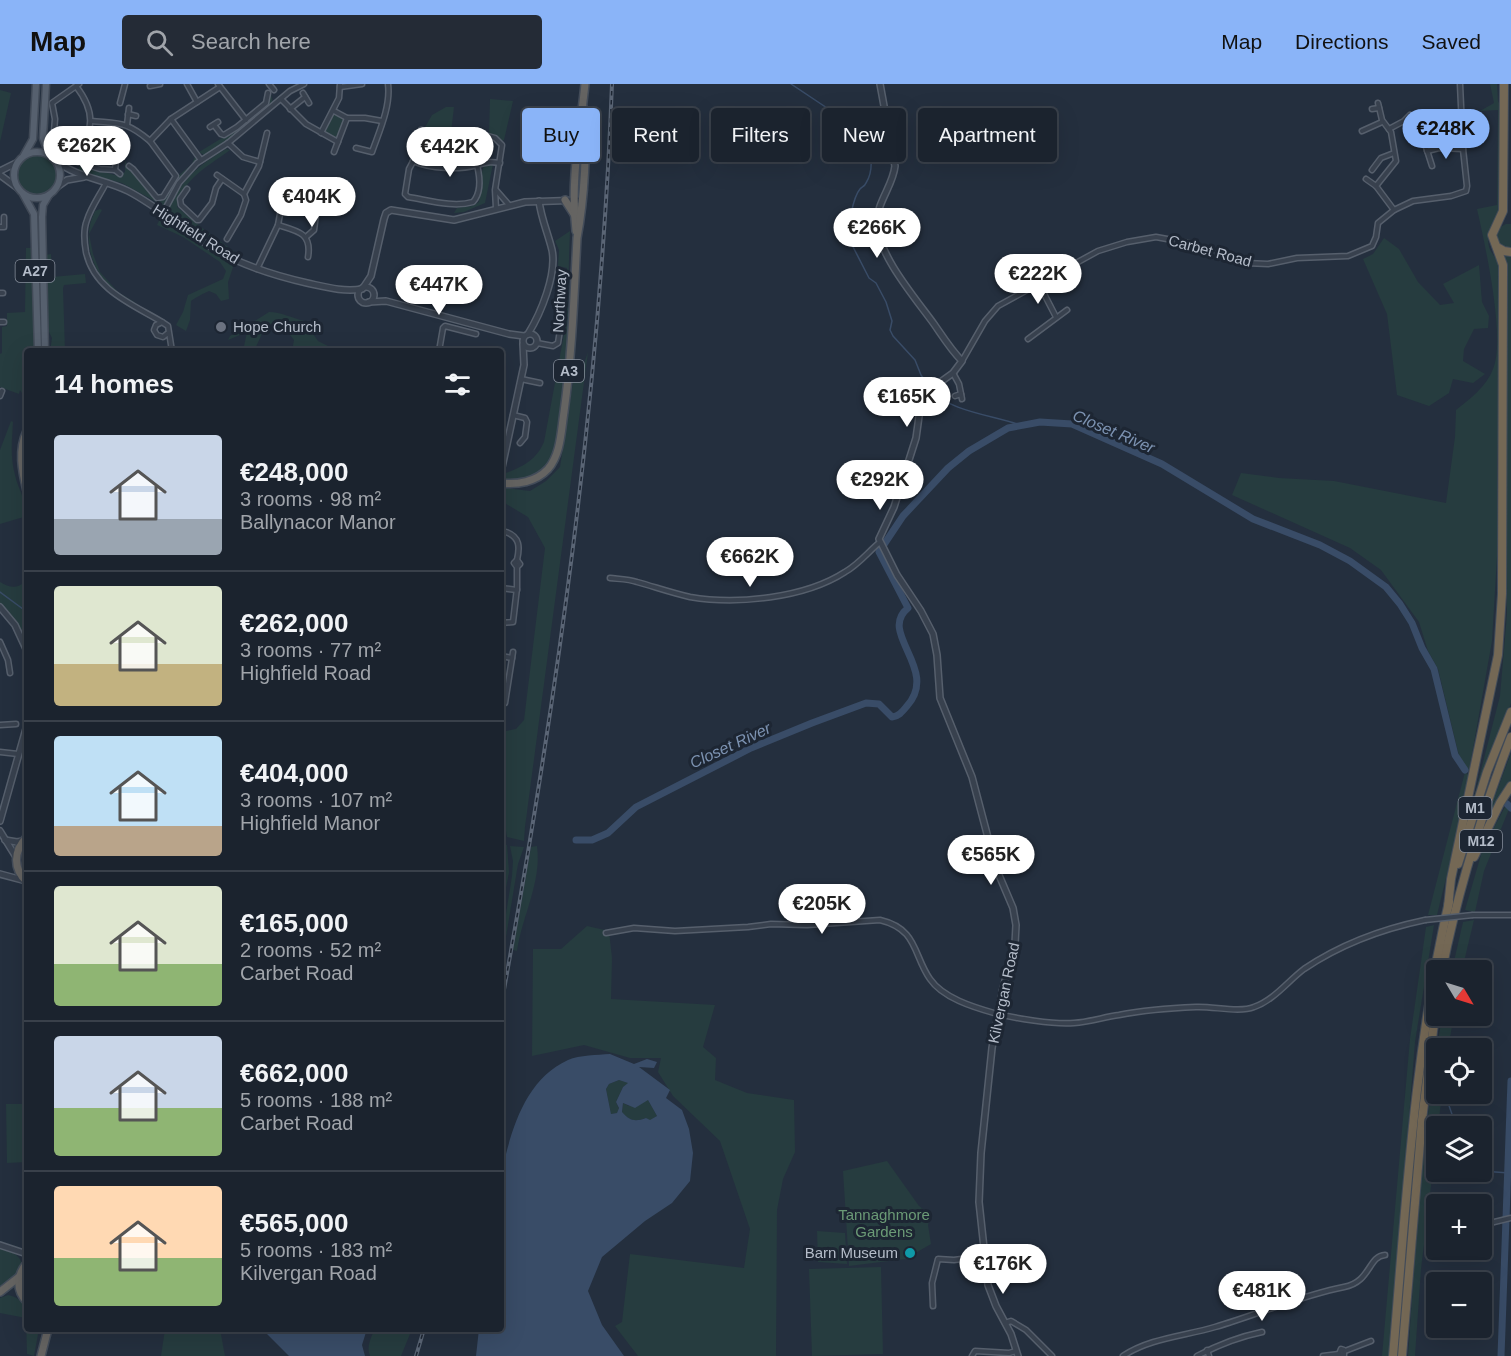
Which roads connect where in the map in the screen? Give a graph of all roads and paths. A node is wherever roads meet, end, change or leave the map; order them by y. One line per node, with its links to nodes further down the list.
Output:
1 (36, 84): 55 (main road, A27)
2 (46, 84): 54 (main road)
3 (124, 84): 22 (street)
4 (187, 84): 21 (street)
5 (269, 84): 17 (street)
6 (304, 84): 20 (street)
7 (362, 84): 15 (street)
8 (388, 84): 36 (street)
9 (585, 84): 24 (highway, Northway / A3)
10 (880, 84): 130 (street)
11 (1460, 84): 50 (street)
12 (1504, 84): 94 (highway, M12)
13 (77, 85): 18 (street); 35 (street)
14 (219, 85): 21 (street); 34 (street)
15 (340, 85): 28 (street)
16 (59, 90): 18 (street)
17 (274, 90)
18 (63, 95): 59 (street)
19 (260, 97): 34 (street)
20 (281, 99): 26 (street); 47 (street)
21 (197, 102): 33 (street)
22 (120, 103)
23 (309, 103): 26 (street)
24 (583, 107): 78 (highway, Northway / A3); 85 (highway, Northway / A3)
25 (129, 108): 29 (street)
26 (290, 109): 44 (street)
27 (1372, 109): 37 (street)
28 (334, 110): 32 (street); 44 (street)
29 (129, 114): 31 (street); 38 (street)
30 (1410, 115): 40 (street)
31 (136, 116)
32 (347, 118): 36 (street); 46 (street)
33 (171, 119): 45 (street); 56 (street)
34 (246, 120): 39 (street)
35 (91, 121): 38 (street); 59 (street)
36 (382, 121): 49 (street)
37 (1382, 122): 40 (street); 41 (street)
38 (124, 124): 45 (street)
39 (214, 125)
40 (1389, 129): 53 (street)
41 (1362, 131)
42 (1423, 131): 51 (street)
43 (267, 133): 60 (street)
44 (321, 133): 46 (street)
45 (150, 141): 63 (street)
46 (338, 142): 52 (street)
47 (228, 143): 56 (street); 60 (street)
48 (118, 144): 66 (street)
49 (356, 148)
50 (1463, 149): 51 (street); 89 (street)
51 (1427, 151): 65 (street)
52 (334, 152)
53 (1394, 153): 64 (street); 75 (street)
54 (49, 155): 55 (main road); 57 (main road)
55 (20, 160): 67 (street); 80 (main road, A27)
56 (201, 160): 90 (street)
57 (56, 161): 70 (street, Highfield Road); 76 (main road)
58 (413, 161): 61 (street); 62 (street); 62 (street)
59 (78, 162): 66 (street)
60 (260, 162): 82 (street)
61 (501, 163): 62 (street); 79 (street)
62 (477, 165)
63 (129, 166)
64 (1373, 166)
65 (1432, 166)
66 (115, 170): 68 (street)
67 (0, 173): 80 (street)
68 (120, 174)
69 (217, 175): 71 (street)
70 (86, 177): 73 (street, Highfield Road); 76 (street)
71 (222, 179): 77 (street); 82 (street)
72 (1366, 179): 75 (street)
73 (106, 182): 90 (street, Highfield Road); 114 (street)
74 (289, 183): 95 (street)
75 (1376, 186): 89 (street)
76 (57, 188): 83 (main road)
77 (187, 189)
78 (574, 189): 84 (street); 85 (highway, Northway / A3)
79 (495, 190): 87 (street); 88 (street)
80 (21, 191): 83 (main road); 126 (main road, A27)
81 (326, 192): 97 (street)
82 (244, 194): 99 (street)
83 (49, 195): 127 (main road, A27)
84 (563, 200): 85 (street); 86 (street); 91 (highway)
85 (578, 200): 91 (highway, Northway / A3); 98 (highway, Northway / A3)
86 (539, 201): 87 (street); 115 (street)
87 (509, 205): 88 (street)
88 (496, 208): 104 (street)
89 (1394, 210): 105 (street, Carbet Road)
90 (162, 213): 103 (street, Highfield Road)
91 (574, 214): 98 (highway, Northway / A3)
92 (4, 217): 96 (street)
93 (1510, 220): 94 (highway)
94 (1498, 224): 100 (highway, M12)
95 (278, 225): 97 (street); 103 (street)
96 (0, 227)
97 (306, 237): 102 (street)
98 (577, 238): 141 (highway, Northway / A3)
99 (227, 239)
100 (1497, 247): 101 (highway); 174 (highway, M12)
101 (1511, 252)
102 (310, 255)
103 (257, 269): 107 (street, Highfield Road)
104 (371, 276): 106 (street); 108 (street)
105 (1039, 284): 116 (street); 130 (street, Carbet Road)
106 (362, 288): 107 (street, Highfield Road); 108 (street, Highfield Road); 110 (street)
107 (345, 291): 110 (street, Highfield Road)
108 (373, 292): 111 (street); 112 (street, Highfield Road)
109 (562, 295): 124 (street)
110 (359, 299): 111 (street, Highfield Road)
111 (369, 302): 112 (street, Highfield Road)
112 (386, 302): 122 (street, Highfield Road)
113 (1067, 310): 116 (street)
114 (153, 316): 117 (street); 118 (street)
115 (537, 317): 122 (street); 124 (street)
116 (1056, 317): 123 (street)
117 (162, 322): 118 (street); 119 (street)
118 (156, 325): 120 (street)
119 (168, 333): 120 (street); 125 (street)
120 (161, 337): 125 (street)
121 (469, 339): 129 (street)
122 (525, 339): 124 (street); 124 (street); 131 (street)
123 (1028, 339)
124 (535, 342): 131 (street)
125 (171, 345): 128 (street)
126 (38, 348)
127 (45, 348)
128 (172, 348)
129 (439, 348)
130 (962, 361): 132 (street, Carbet Road)
131 (524, 365): 133 (street)
132 (953, 373): 135 (street); 143 (street, Carbet Road)
133 (521, 379): 134 (street); 136 (street)
134 (540, 383)
135 (955, 396)
136 (513, 415): 138 (street); 139 (street)
137 (24, 438): 140 (highway)
138 (520, 443)
139 (504, 450)
140 (24, 475)
141 (504, 483)
142 (506, 532): 146 (street)
143 (880, 543): 144 (street, Carbet Road); 178 (street, Kilvergan Road)
144 (610, 578)
145 (504, 588): 146 (street)
146 (517, 590): 148 (street)
147 (1, 611): 150 (street)
148 (504, 623)
149 (0, 642): 154 (street)
150 (24, 644)
151 (513, 652): 153 (street)
152 (504, 657): 153 (street)
153 (512, 658): 155 (street)
154 (10, 673)
155 (504, 703)
156 (1511, 712): 174 (highway, M1)
157 (16, 724): 158 (street)
158 (0, 725)
159 (24, 736): 162 (street)
160 (1511, 737): 173 (highway, M1)
161 (0, 752): 162 (street)
162 (19, 754): 164 (street)
163 (1511, 786): 173 (highway, M12)
164 (0, 821)
165 (0, 831): 167 (street)
166 (24, 839): 167 (street)
167 (4, 840): 169 (street)
168 (24, 841): 169 (highway)
169 (16, 861): 170 (street); 171 (highway)
170 (3, 875): 172 (street)
171 (24, 880)
172 (24, 881)
173 (1458, 898): 177 (highway, M1)
174 (1448, 907): 206 (highway, M1)
175 (1511, 915): 178 (street, bridge)
176 (606, 933): 178 (street)
177 (1445, 960)
178 (998, 1014): 186 (street, Kilvergan Road)
179 (1434, 1026): 207 (highway)
180 (1510, 1218): 181 (street)
181 (1492, 1222)
182 (0, 1245): 183 (street)
183 (15, 1250): 184 (street); 187 (street)
184 (24, 1253)
185 (1385, 1255): 202 (street)
186 (984, 1256): 192 (street); 193 (street, Kilvergan Road)
187 (24, 1261)
188 (24, 1268): 189 (highway)
189 (19, 1276): 190 (highway); 191 (highway)
190 (0, 1292)
191 (24, 1297)
192 (933, 1306)
193 (1005, 1323): 198 (street, Kilvergan Road); 201 (street)
194 (47, 1332): 199 (highway)
195 (1262, 1332): 197 (street)
196 (1371, 1341): 205 (street)
197 (1207, 1350): 203 (street); 204 (street)
198 (1017, 1353): 200 (street)
199 (41, 1356)
200 (972, 1356)
201 (1052, 1356)
202 (1123, 1356)
203 (1197, 1356)
204 (1209, 1356)
205 (1323, 1356)
206 (1393, 1356)
207 (1402, 1356)

